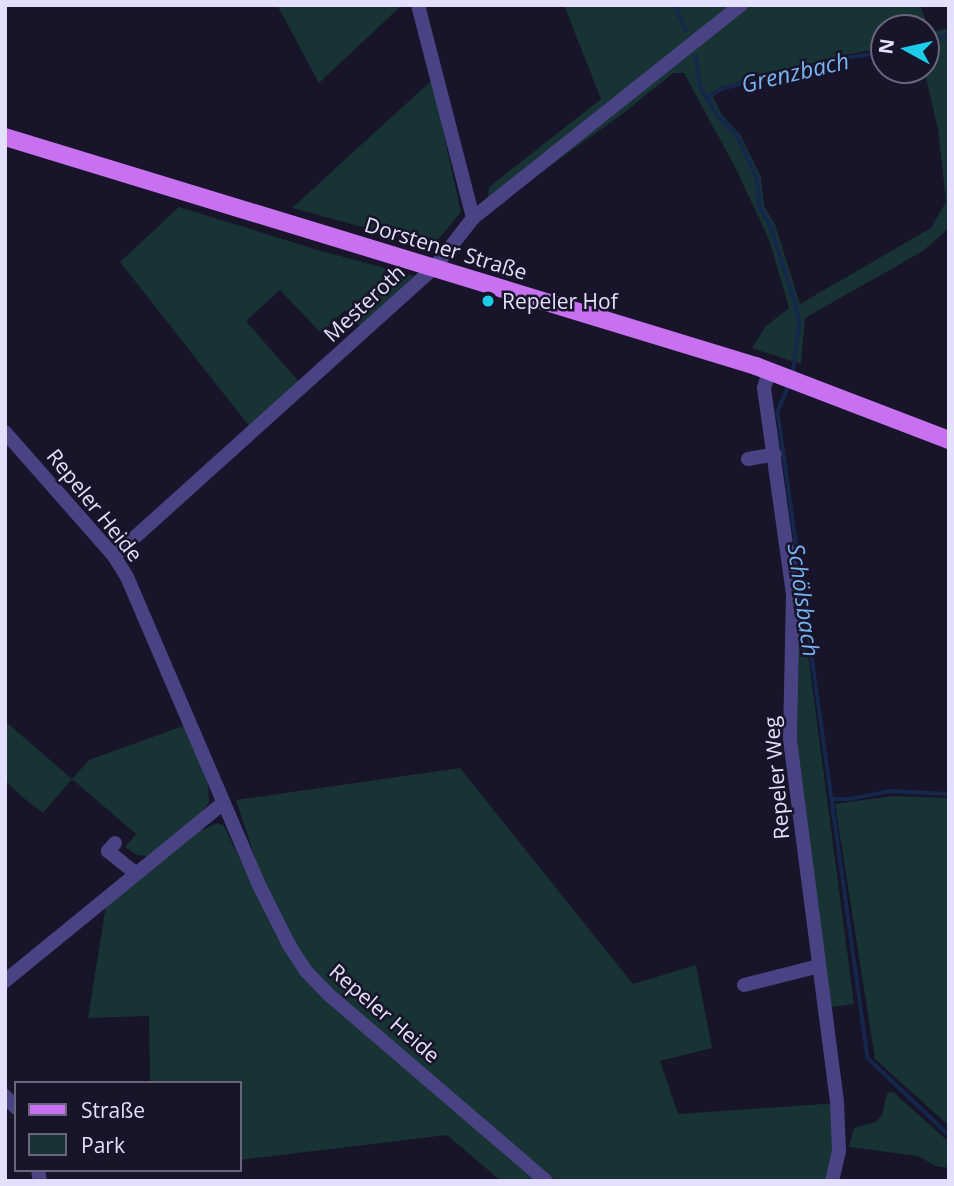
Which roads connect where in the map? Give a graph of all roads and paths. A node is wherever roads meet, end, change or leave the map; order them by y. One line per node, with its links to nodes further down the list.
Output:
1 (418, 5): 4 (street)
2 (741, 5): 4 (street, Mesteroth)
3 (5, 137): 5 (main road, Dorstener Straße)
4 (473, 218): 5 (street, Mesteroth)
5 (434, 268): 6 (main road, Dorstener Straße); 11 (street, Mesteroth)
6 (784, 377): 8 (main road, Dorstener Straße); 9 (street, Repeler Weg)
7 (5, 432): 11 (street, Repeler Heide)
8 (949, 440)
9 (775, 454): 10 (street); 15 (street, Repeler Weg)
10 (748, 458)
11 (114, 555): 12 (street, Repeler Heide)
12 (222, 804): 14 (street); 18 (street, Repeler Heide)
13 (115, 843): 14 (street)
14 (136, 874): 16 (street)
15 (819, 966): 17 (street); 19 (street, Repeler Weg)
16 (5, 981)
17 (744, 985)
18 (546, 1181)
19 (832, 1181)

